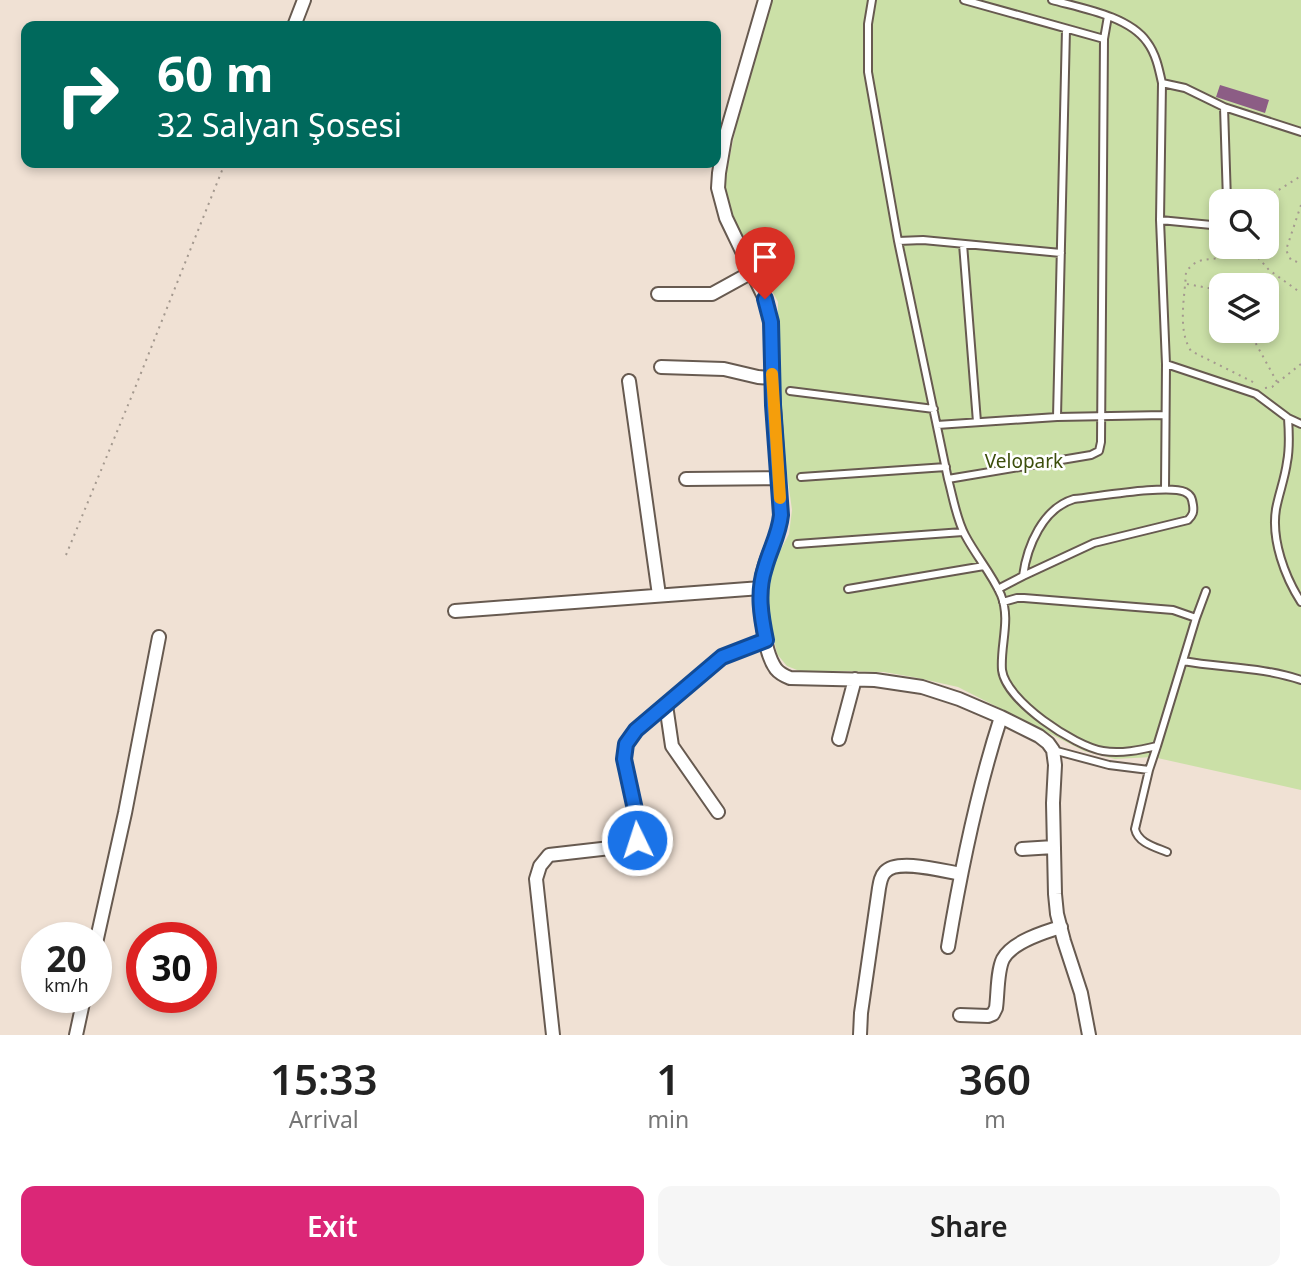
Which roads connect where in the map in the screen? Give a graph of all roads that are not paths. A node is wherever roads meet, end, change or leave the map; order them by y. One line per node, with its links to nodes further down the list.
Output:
1 (304, 0): 7 (street)
2 (765, 0): 13 (street)
3 (872, 0): 18 (lane)
4 (964, 0): 8 (lane)
5 (1052, 0): 6 (lane)
6 (1108, 16): 9 (lane); 10 (lane)
7 (296, 21)
8 (1066, 29): 9 (lane); 20 (lane)
9 (1104, 39): 29 (lane)
10 (1162, 83): 11 (lane); 16 (lane)
11 (1224, 107): 12 (lane); 15 (lane)
12 (1301, 132)
13 (721, 161)
14 (720, 168): 21 (street)
15 (1227, 189)
16 (1160, 220): 17 (lane); 23 (lane)
17 (1209, 225)
18 (898, 241): 19 (lane); 28 (lane)
19 (963, 244): 20 (lane); 33 (lane)
20 (1061, 253): 31 (lane)
21 (752, 272): 22 (street); 25 (street)
22 (658, 294)
23 (1166, 364): 30 (lane); 32 (lane)
24 (660, 368): 25 (street)
25 (772, 378): 38 (street)
26 (629, 381): 50 (street)
27 (790, 391): 28 (lane)
28 (934, 409): 35 (lane)
29 (1101, 415): 30 (lane); 31 (lane); 40 (lane)
30 (1165, 415): 41 (lane)
31 (1057, 416): 33 (lane)
32 (1288, 418): 34 (lane); 51 (lane)
33 (977, 422): 35 (lane)
34 (1301, 424)
35 (937, 425): 36 (lane)
36 (946, 467): 37 (lane); 40 (lane)
37 (801, 477)
38 (778, 478): 39 (street); 46 (street)
39 (687, 479)
40 (948, 479): 42 (lane)
41 (1165, 489): 45 (lane); 45 (lane)
42 (963, 531): 43 (lane); 44 (lane)
43 (797, 544)
44 (984, 566): 47 (lane); 48 (lane)
45 (1023, 576): 48 (lane)
46 (761, 587): 50 (street); 56 (street)
47 (848, 589)
48 (998, 589): 52 (lane)
49 (1206, 591): 54 (lane)
50 (659, 595): 53 (street)
51 (1301, 602)
52 (1003, 603): 54 (lane); 63 (lane)
53 (455, 611)
54 (1196, 618): 57 (lane)
55 (159, 637): 71 (street)
56 (766, 640): 58 (street); 60 (street)
57 (1182, 661): 59 (lane); 63 (lane)
58 (855, 679): 61 (street); 62 (street)
59 (1301, 680)
60 (666, 705): 66 (street); 77 (street)
61 (1002, 717): 64 (street); 70 (street)
62 (839, 739)
63 (1157, 746): 65 (lane)
64 (1053, 750): 65 (lane); 67 (street)
65 (1149, 770): 69 (lane)
66 (718, 812)
67 (1054, 847): 68 (street); 72 (street)
68 (1022, 849)
69 (1167, 852)
70 (961, 874): 73 (street); 78 (street)
71 (101, 922)
72 (1060, 927): 75 (street); 79 (street)
73 (948, 947)
74 (81, 1013): 76 (street)
75 (960, 1015)
76 (76, 1035)
77 (553, 1035)
78 (860, 1035)
79 (1089, 1035)

